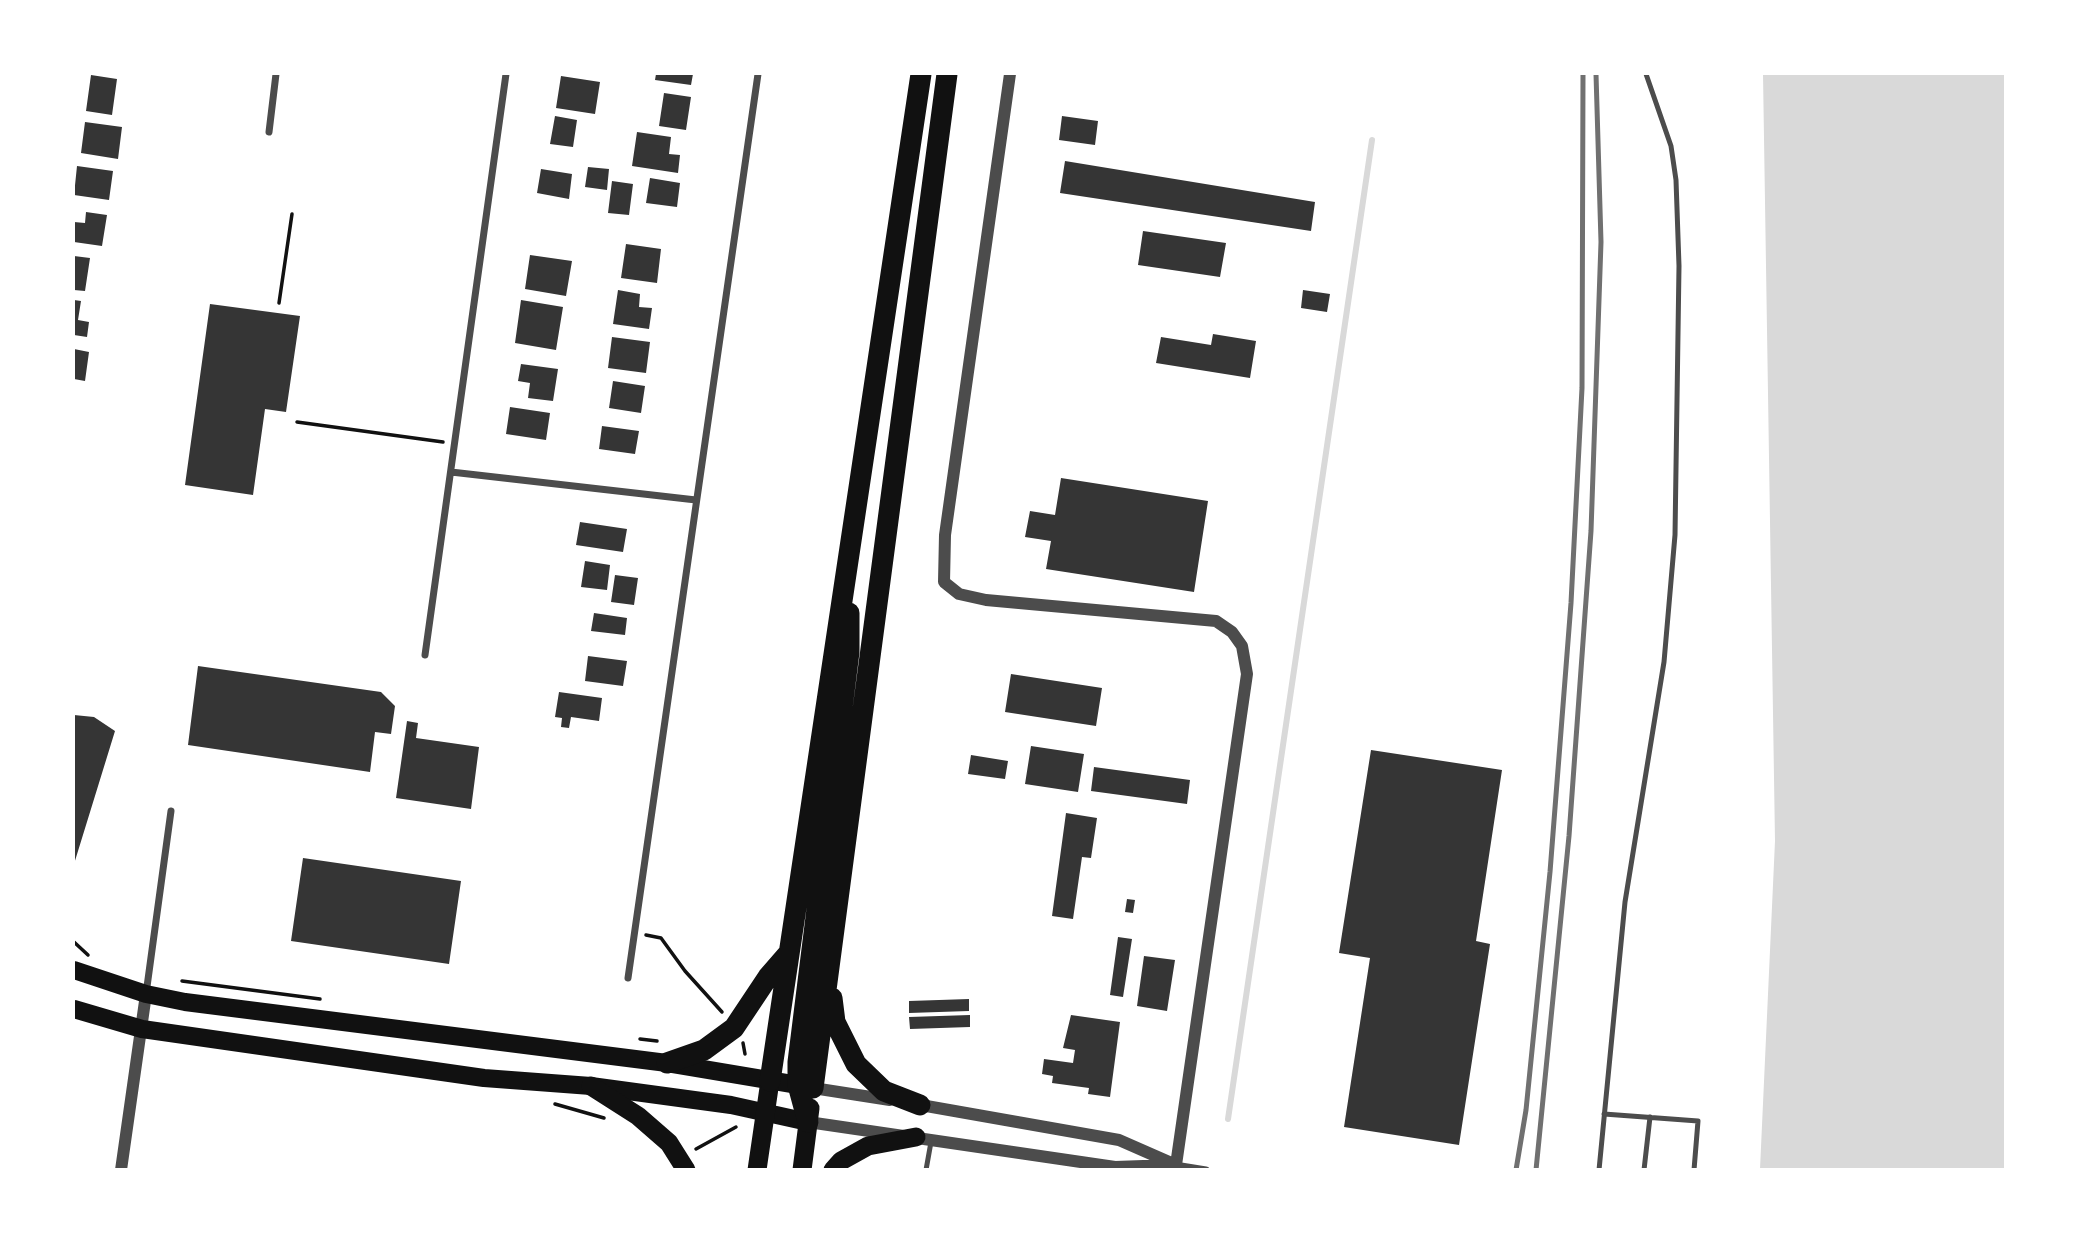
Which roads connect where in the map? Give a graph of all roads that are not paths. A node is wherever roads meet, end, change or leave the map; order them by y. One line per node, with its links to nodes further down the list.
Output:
1 (276, 74): 8 (street)
2 (506, 74): 9 (street)
3 (758, 74): 10 (street)
4 (921, 74): 11 (highway)
5 (947, 74): 16 (highway)
6 (1010, 74): 32 (street)
7 (1646, 74): 27 (lane)
8 (268, 132)
9 (452, 472): 10 (street); 12 (street)
10 (696, 500): 17 (street)
11 (849, 537): 14 (highway); 24 (highway)
12 (425, 655)
13 (171, 811): 18 (street)
14 (788, 954): 21 (highway); 22 (highway)
15 (74, 970): 18 (main road)
16 (829, 976): 24 (highway); 25 (highway)
17 (628, 978)
18 (146, 993): 20 (street); 21 (main road)
19 (74, 1009): 20 (main road)
20 (142, 1029): 23 (main road); 33 (street)
21 (667, 1063): 22 (main road)
22 (770, 1081): 24 (main road); 26 (highway)
23 (591, 1086): 26 (main road); 31 (highway)
24 (806, 1086): 25 (street); 29 (highway)
25 (920, 1105): 32 (street)
26 (765, 1113): 29 (main road); 34 (highway)
27 (1604, 1114): 28 (lane); 39 (lane)
28 (1650, 1117): 40 (lane); 41 (lane)
29 (808, 1122): 30 (street); 35 (highway)
30 (924, 1138): 32 (street); 36 (highway); 37 (lane)
31 (689, 1160)
32 (1175, 1167): 38 (street)
33 (121, 1170)
34 (757, 1170)
35 (802, 1170)
36 (833, 1170)
37 (926, 1170)
38 (1206, 1170)
39 (1599, 1170)
40 (1644, 1170)
41 (1694, 1170)

